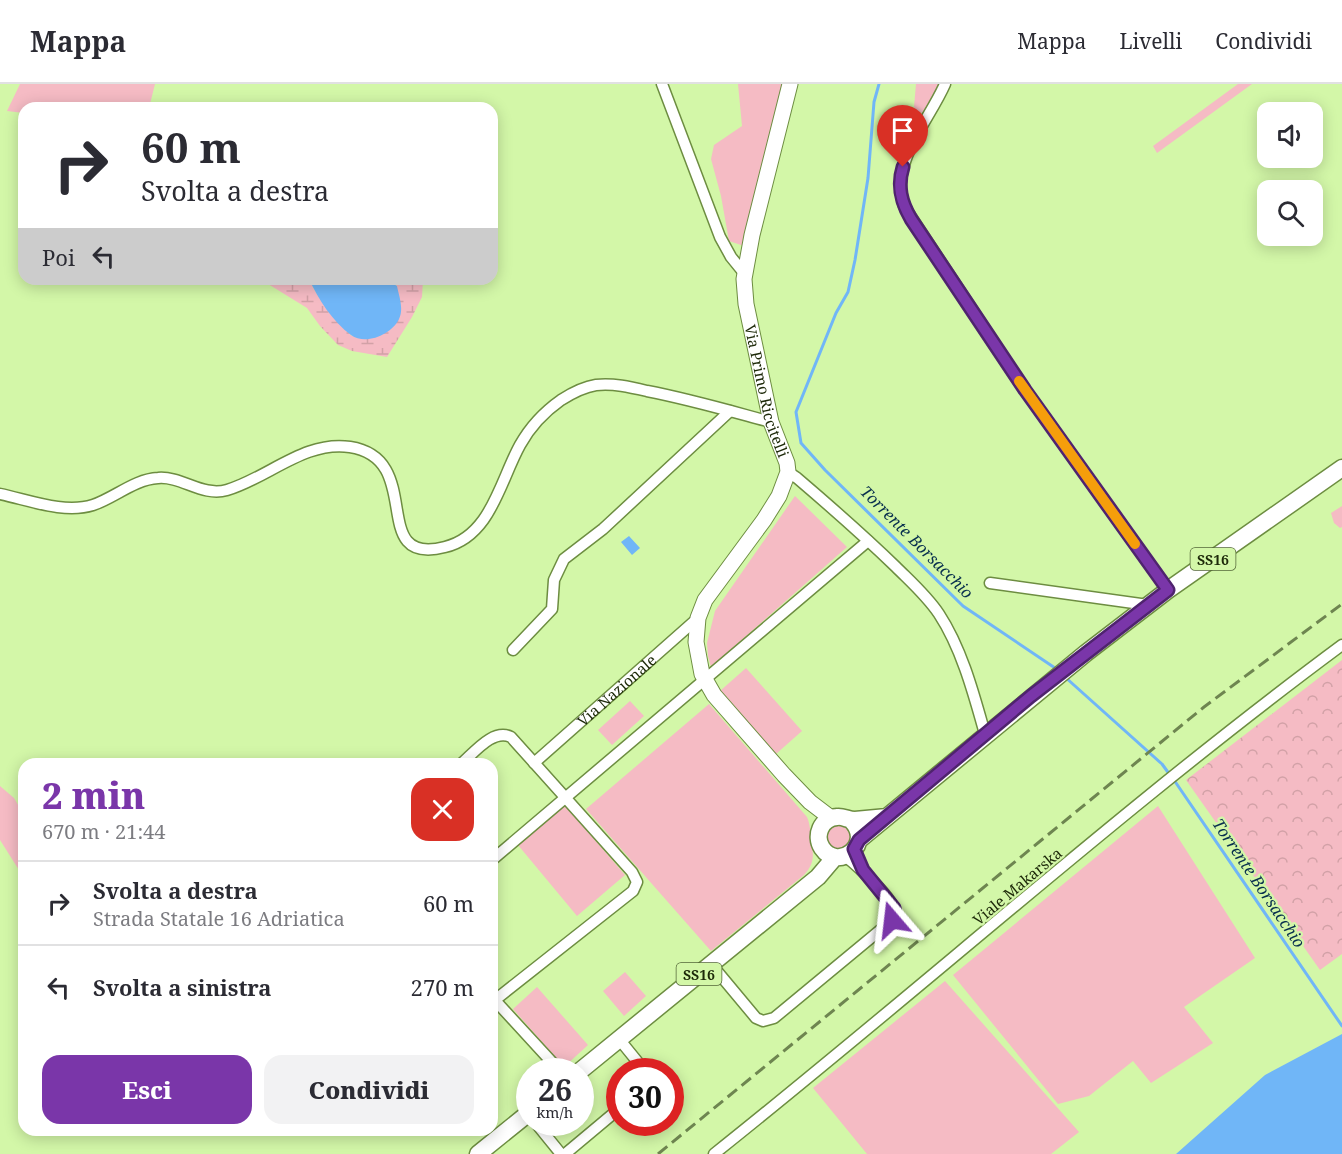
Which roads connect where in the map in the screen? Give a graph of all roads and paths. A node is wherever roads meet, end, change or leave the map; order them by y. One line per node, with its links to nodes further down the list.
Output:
1 (662, 84): 4 (street)
2 (790, 84): 4 (street, Via Primo Riccitelli)
3 (945, 84): 12 (street)
4 (744, 273): 6 (street, Via Primo Riccitelli)
5 (730, 411): 6 (street); 9 (street); 16 (street)
6 (771, 422): 8 (street, Via Primo Riccitelli)
7 (1342, 468): 12 (main road, SS16)
8 (788, 472): 10 (street, Via Primo Riccitelli); 14 (street, Via Nazionale)
9 (0, 494)
10 (868, 541): 17 (street); 18 (street, Via Primo Riccitelli)
11 (990, 583): 13 (street)
12 (1168, 590): 13 (main road, SS16)
13 (1148, 605): 18 (main road, SS16)
14 (698, 618): 17 (street, Via Nazionale); 20 (street, Via Nazionale)
15 (1342, 645): 39 (street, Viale Makarska)
16 (513, 650)
17 (705, 680): 21 (street); 24 (street, Via Nazionale)
18 (985, 734): 22 (main road, SS16)
19 (468, 758): 20 (street)
20 (534, 763): 21 (street)
21 (566, 798): 26 (street); 28 (street)
22 (888, 816): 23 (main road); 25 (main road, SS16)
23 (851, 820): 24 (main road); 25 (main road)
24 (825, 824): 25 (main road)
25 (844, 851): 27 (main road, SS16); 27 (street)
26 (498, 855)
27 (711, 964): 30 (main road, SS16)
28 (498, 996)
29 (498, 1003): 31 (street)
30 (619, 1040): 32 (street); 33 (main road, SS16)
31 (549, 1058)
32 (634, 1058)
33 (594, 1060)
34 (606, 1119): 38 (street)
35 (516, 1126): 37 (main road)
36 (547, 1136): 38 (street)
37 (478, 1154)
38 (563, 1154)
39 (714, 1154)

